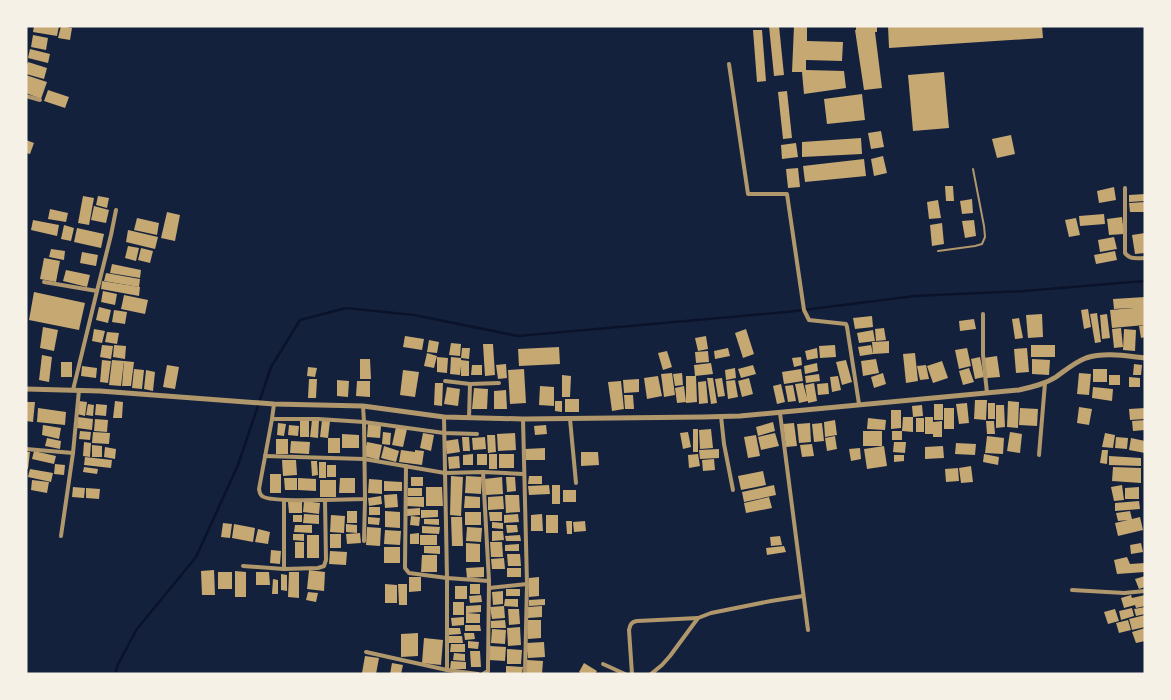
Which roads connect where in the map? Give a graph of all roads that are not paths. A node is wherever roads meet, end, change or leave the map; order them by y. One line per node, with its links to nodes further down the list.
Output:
1 (729, 64): 21 (street)
2 (26, 96): 3 (street)
3 (40, 100)
4 (973, 169): 7 (lane)
5 (1125, 188): 8 (street)
6 (116, 210): 10 (street)
7 (938, 251)
8 (1145, 258)
9 (44, 282): 10 (street)
10 (97, 291): 18 (street)
11 (983, 314): 19 (street)
12 (1145, 358): 15 (street)
13 (445, 381): 16 (street)
14 (499, 383): 16 (street)
15 (1045, 383): 19 (street); 35 (street)
16 (470, 384): 26 (street)
17 (26, 389): 18 (street)
18 (76, 390): 20 (street); 34 (street)
19 (987, 392): 21 (street)
20 (272, 404): 22 (street); 27 (street)
21 (859, 404): 23 (street)
22 (362, 406): 25 (street); 30 (street)
23 (780, 413): 24 (street); 57 (street)
24 (721, 416): 29 (street); 43 (street)
25 (444, 418): 26 (street); 31 (street)
26 (469, 418): 28 (street)
27 (272, 419): 30 (street); 36 (street)
28 (523, 419): 29 (street); 41 (street)
29 (570, 419): 42 (street)
30 (364, 422): 31 (street); 37 (street)
31 (444, 433): 32 (street); 40 (street)
32 (477, 434)
33 (26, 449): 34 (street)
34 (73, 453): 47 (street)
35 (1039, 455)
36 (265, 456): 37 (street); 45 (street)
37 (364, 459): 38 (street); 44 (street)
38 (406, 466): 40 (street); 51 (street)
39 (483, 472): 40 (street); 41 (street); 52 (street)
40 (445, 473): 51 (street)
41 (523, 474): 53 (street)
42 (576, 484)
43 (733, 490)
44 (365, 499): 46 (street); 48 (street)
45 (284, 500): 46 (street); 50 (street)
46 (325, 500): 50 (street)
47 (61, 536)
48 (364, 541)
49 (243, 566): 50 (street)
50 (284, 569)
51 (447, 578): 52 (street); 62 (street)
52 (489, 581): 54 (street)
53 (527, 584): 54 (street); 65 (street)
54 (490, 588): 64 (street)
55 (1072, 590): 56 (street)
56 (1145, 591)
57 (804, 596): 58 (street); 59 (street)
58 (698, 618): 67 (street); 68 (street)
59 (808, 630)
60 (366, 652): 62 (street)
61 (603, 664): 66 (street)
62 (447, 670): 63 (street)
63 (478, 674)
64 (483, 674)
65 (525, 674)
66 (625, 674)
67 (632, 674)
68 (651, 674)

